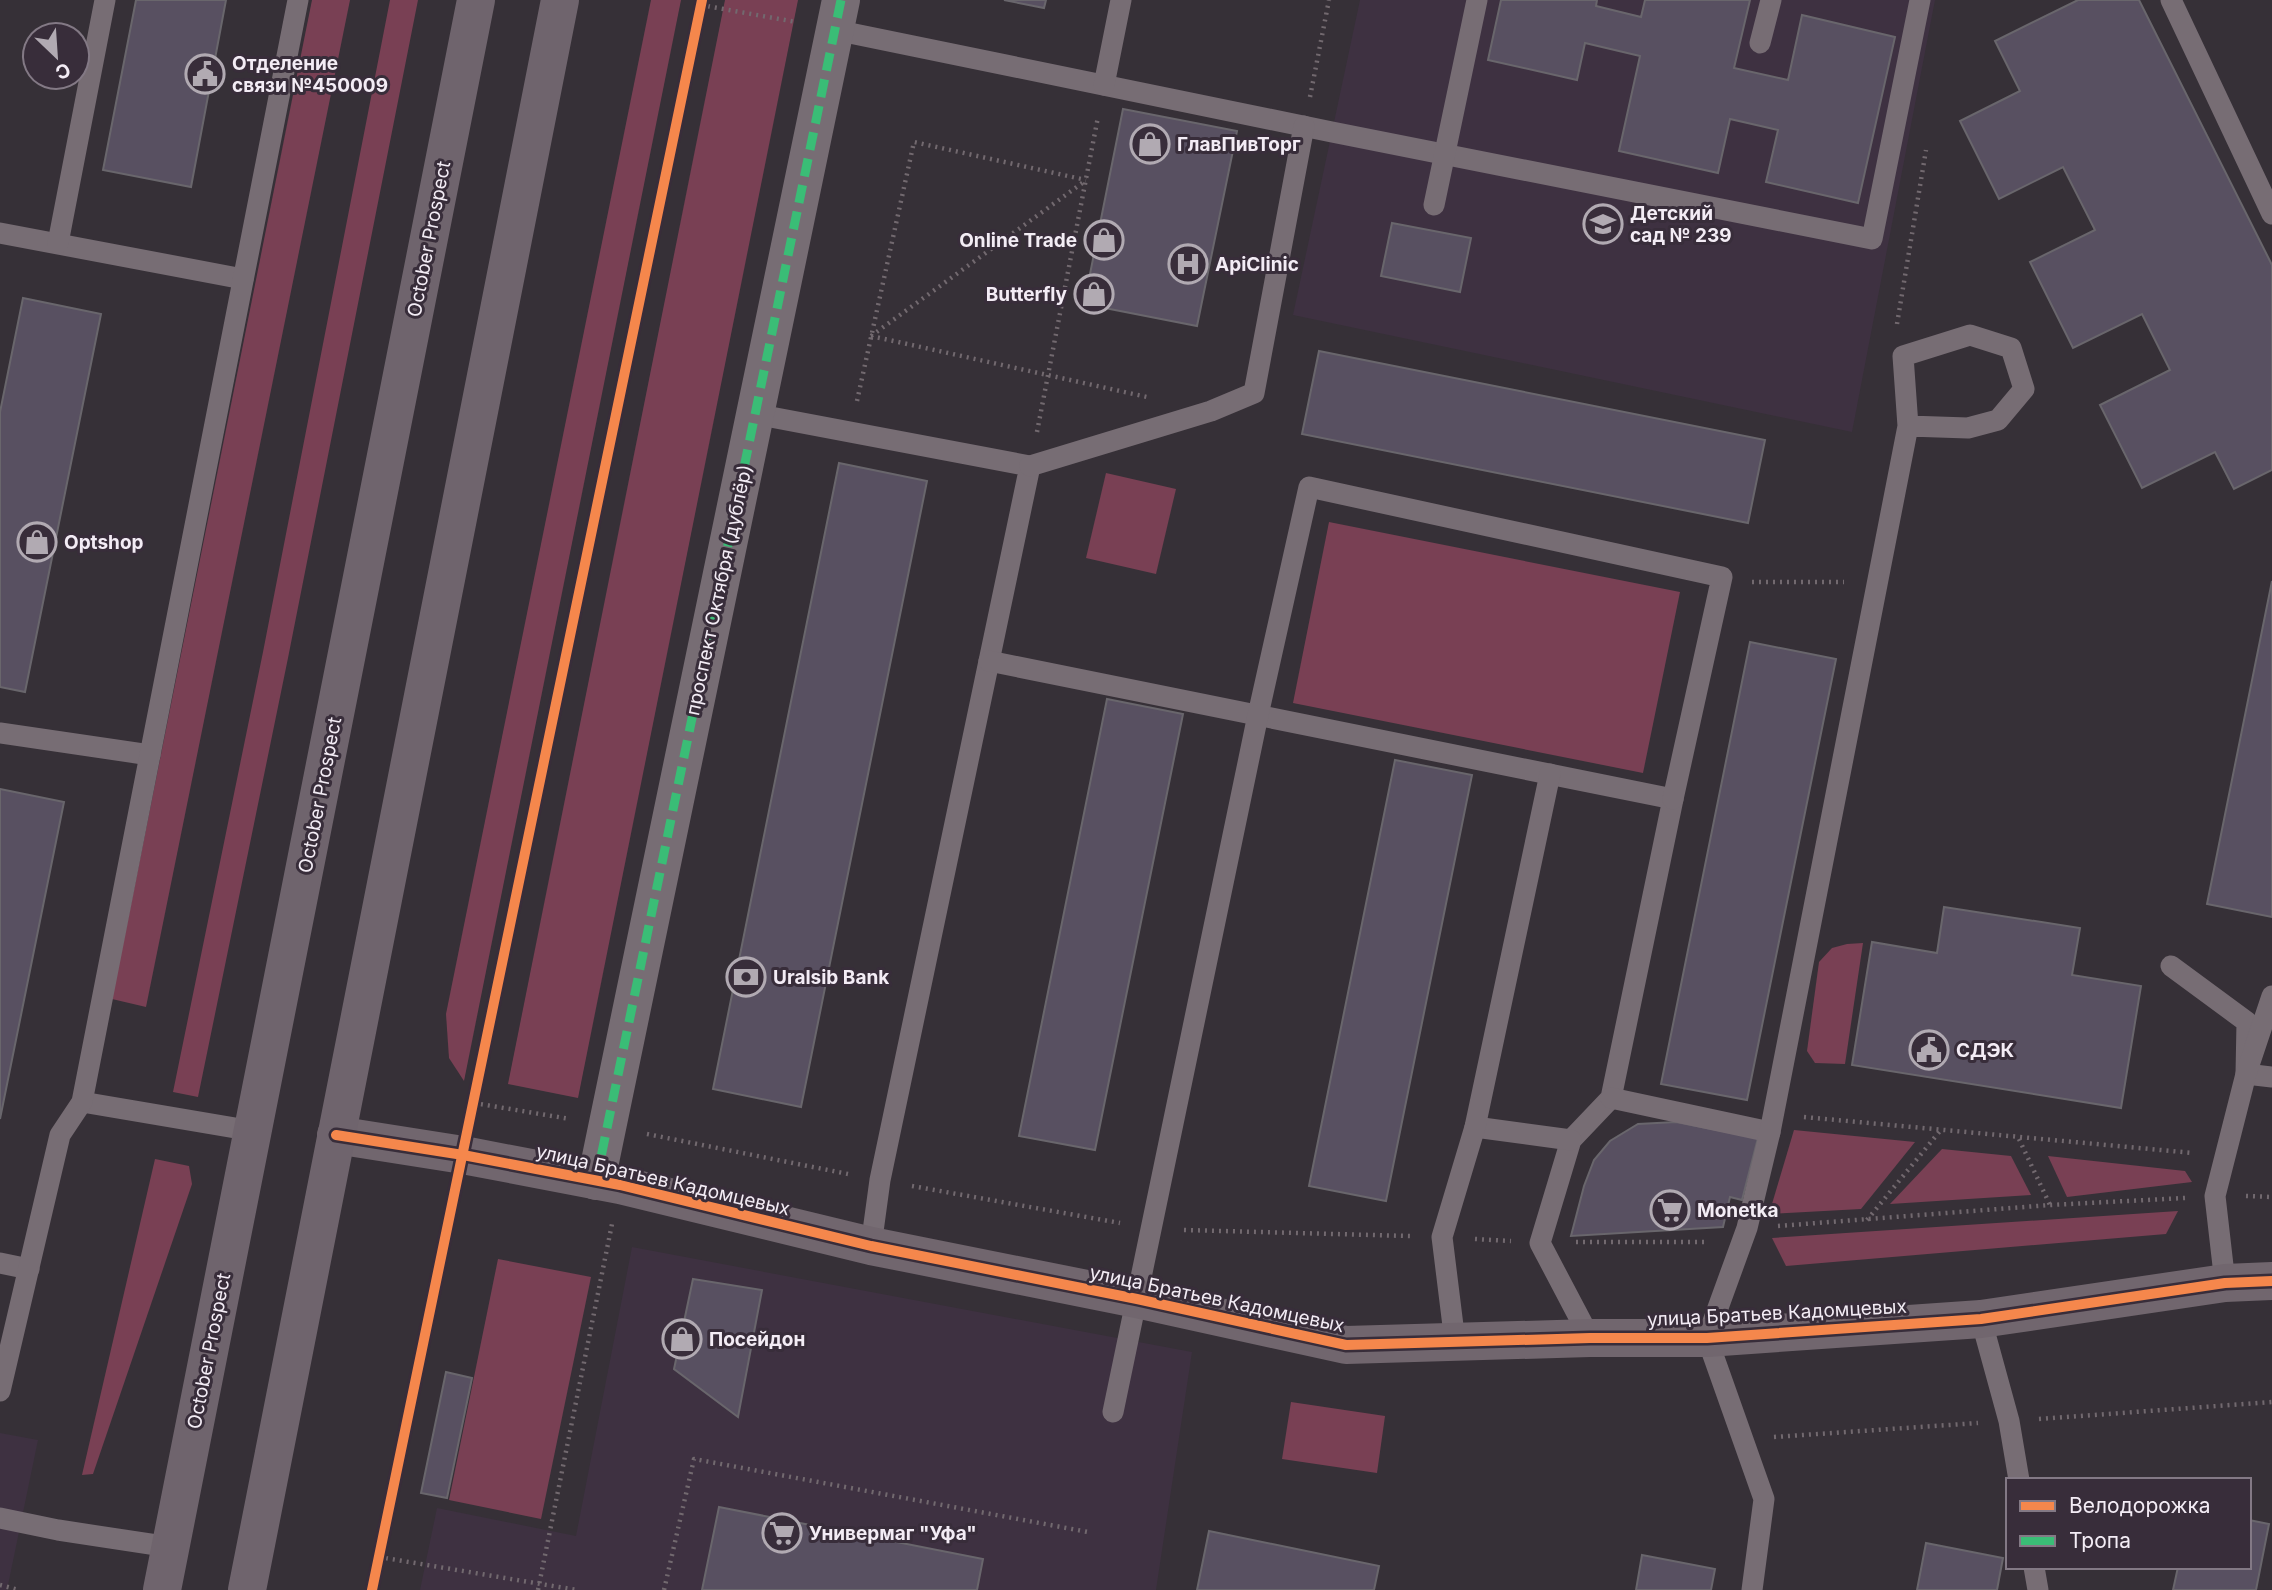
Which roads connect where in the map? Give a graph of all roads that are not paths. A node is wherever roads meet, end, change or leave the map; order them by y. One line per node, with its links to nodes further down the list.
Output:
1 (105, 0): 18 (lane)
2 (298, 0): 19 (lane)
3 (477, 0): 37 (main road, October Prospect)
4 (560, 0): 38 (main road)
5 (1121, 0): 12 (lane)
6 (1477, 0): 14 (lane)
7 (1771, 0): 11 (lane)
8 (1920, 0): 14 (lane)
9 (2171, 0): 16 (lane)
10 (838, 15): 12 (lane); 20 (street, проспект Октября (дублёр))
11 (1760, 43)
12 (1104, 85): 13 (lane)
13 (1304, 126): 14 (lane); 22 (lane)
14 (1446, 153): 15 (lane)
15 (1434, 205)
16 (2272, 214)
17 (0, 233): 18 (lane)
18 (58, 243): 19 (lane)
19 (243, 279): 26 (lane)
20 (755, 414): 22 (lane); 40 (street, проспект Октября (дублёр))
21 (1908, 426): 21 (lane); 35 (lane)
22 (1030, 466): 23 (lane)
23 (989, 661): 24 (lane); 41 (lane)
24 (1258, 715): 27 (lane); 28 (lane); 46 (lane)
25 (0, 733): 26 (lane)
26 (150, 755): 34 (lane)
27 (1550, 774): 28 (lane); 36 (lane)
28 (1673, 799): 33 (lane)
29 (2171, 966): 31 (lane)
30 (2272, 996): 31 (lane)
31 (2246, 1074): 32 (lane); 45 (lane)
32 (2272, 1077)
33 (1611, 1098): 35 (lane); 39 (lane)
34 (82, 1102): 37 (lane); 43 (lane)
35 (1772, 1123): 49 (lane)
36 (1475, 1127): 39 (lane); 50 (lane)
37 (253, 1131): 55 (main road, October Prospect)
38 (336, 1135): 40 (street, улица Братьев Кадомцевых); 58 (main road)
39 (1571, 1140): 48 (lane)
40 (608, 1183): 41 (street, улица Братьев Кадомцевых)
41 (871, 1246): 46 (street, улица Братьев Кадомцевых)
42 (0, 1263): 43 (lane)
43 (29, 1269): 51 (lane)
44 (2272, 1281): 45 (street, улица Братьев Кадомцевых)
45 (2225, 1283): 47 (street, улица Братьев Кадомцевых)
46 (1137, 1299): 50 (street, улица Братьев Кадомцевых); 52 (lane)
47 (1981, 1319): 49 (street, улица Братьев Кадомцевых); 53 (lane)
48 (1590, 1338): 49 (street, улица Братьев Кадомцевых); 50 (street, улица Братьев Кадомцевых)
49 (1707, 1338): 59 (lane)
50 (1455, 1342)
51 (0, 1391)
52 (1113, 1412)
53 (2019, 1478)
54 (0, 1518): 55 (lane)
55 (170, 1547): 57 (main road, October Prospect)
56 (2034, 1569): 60 (lane)
57 (162, 1590)
58 (247, 1590)
59 (1752, 1590)
60 (2038, 1590)

